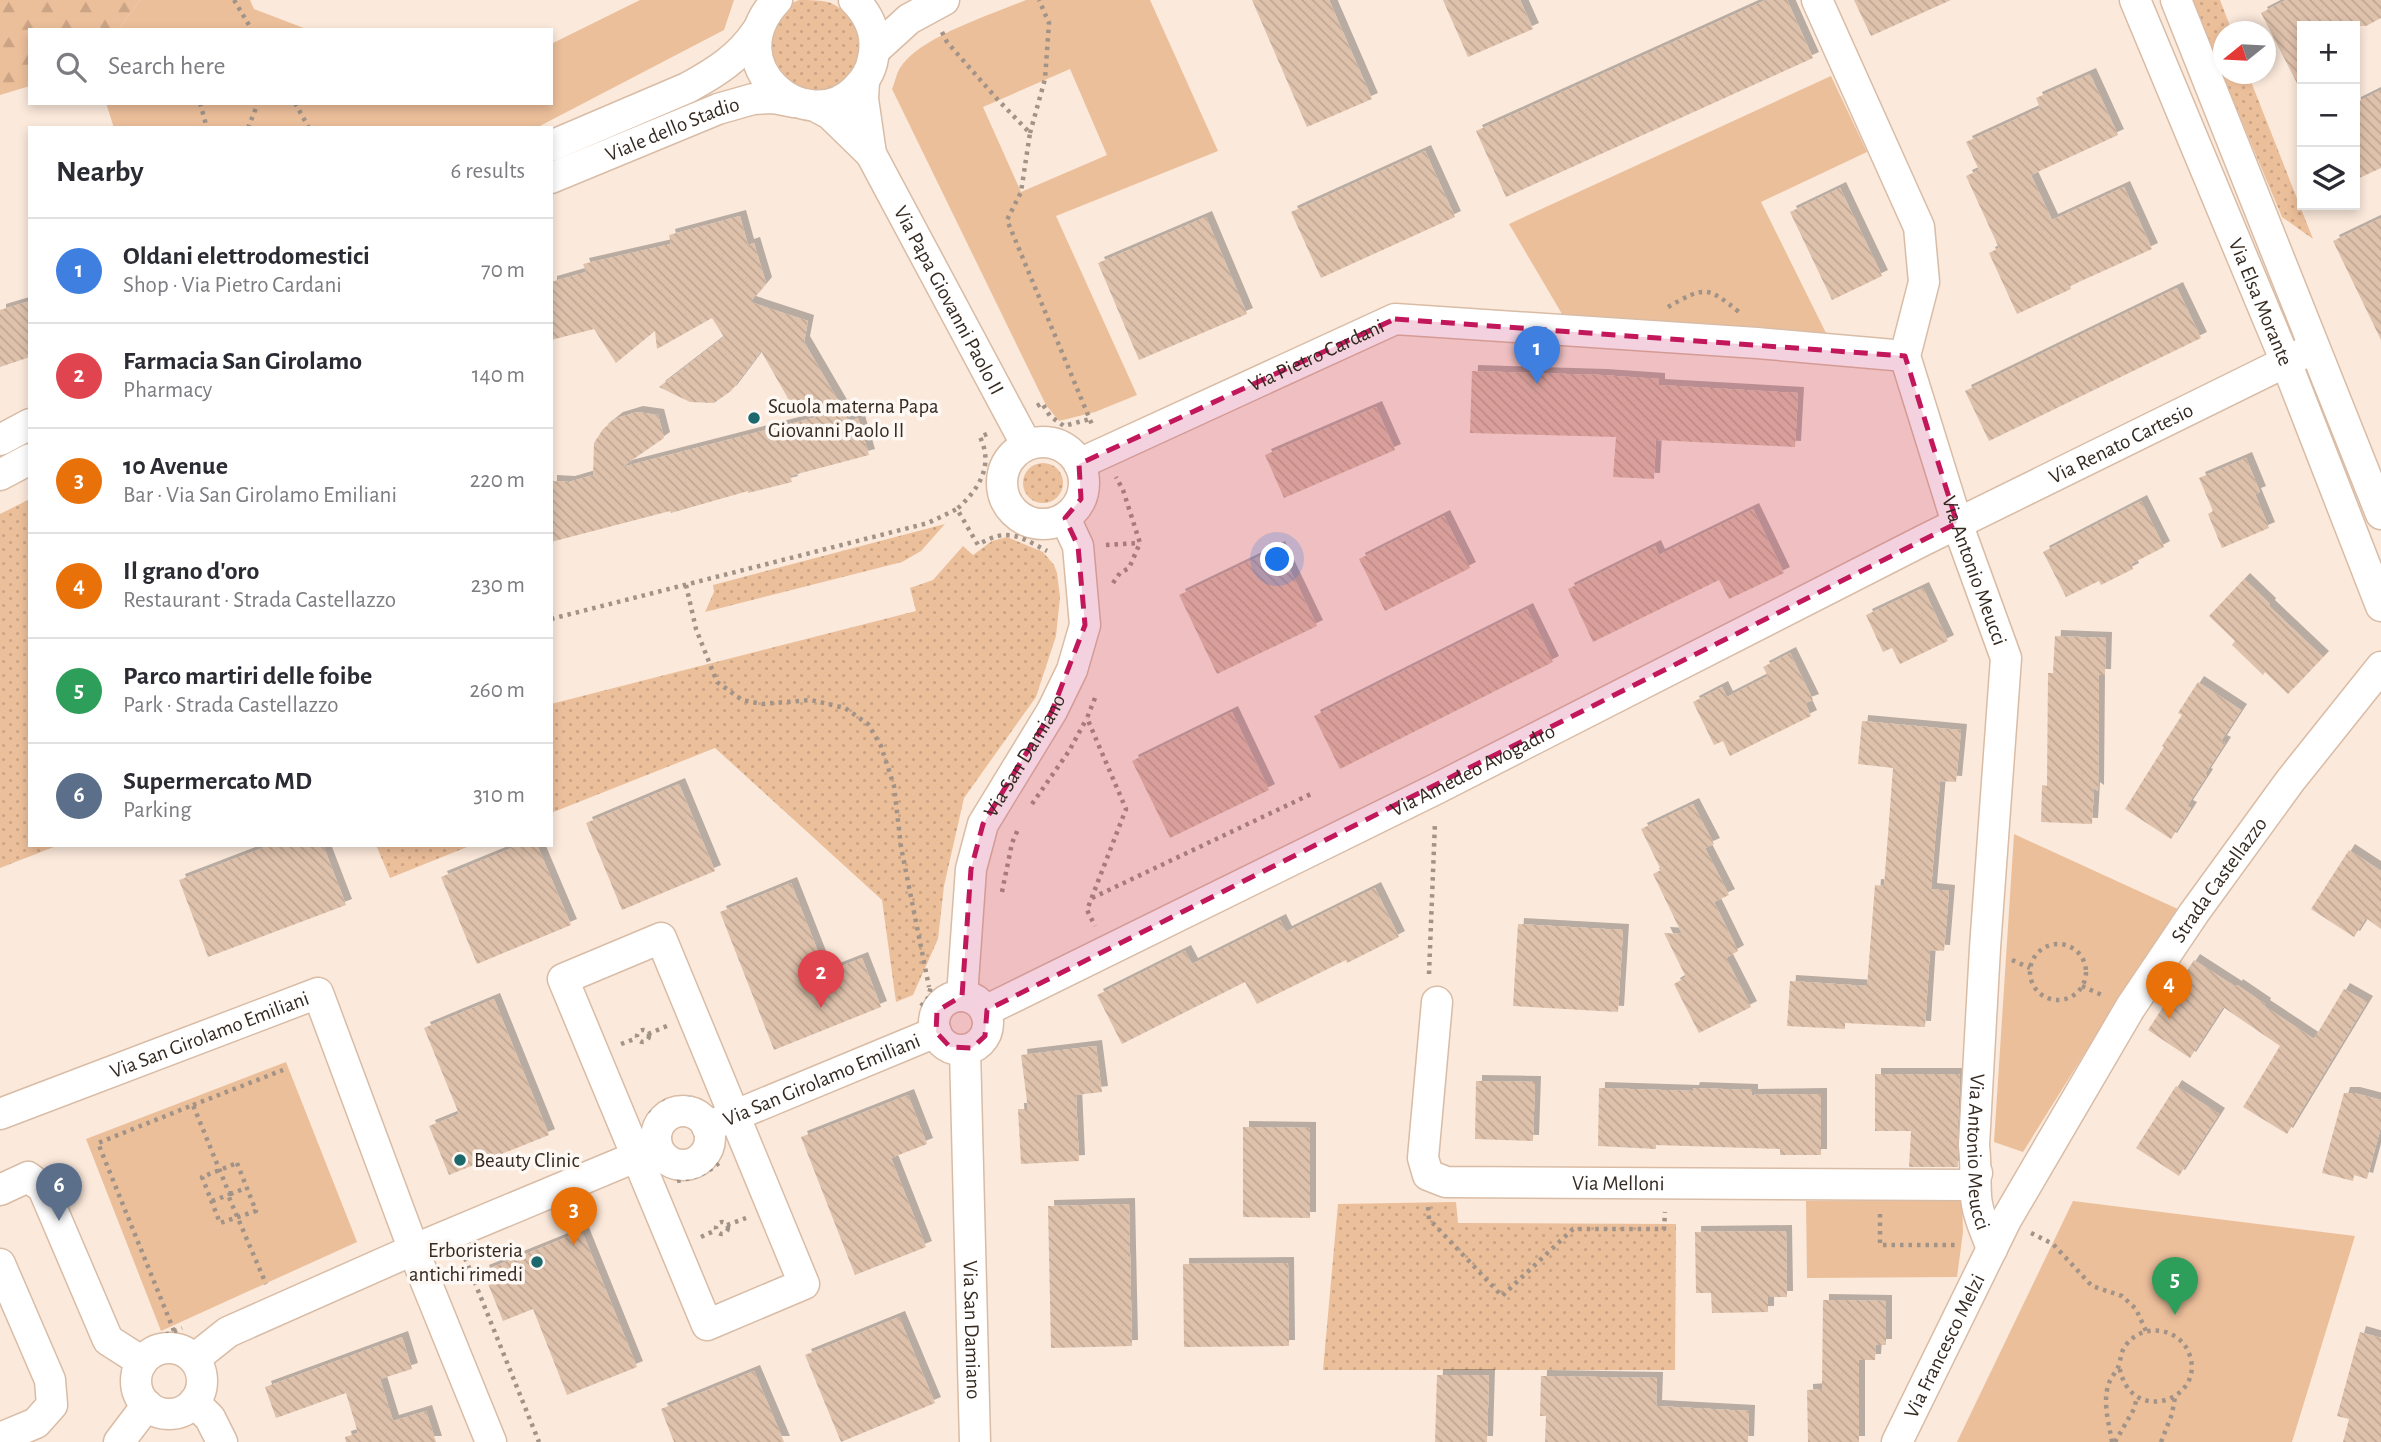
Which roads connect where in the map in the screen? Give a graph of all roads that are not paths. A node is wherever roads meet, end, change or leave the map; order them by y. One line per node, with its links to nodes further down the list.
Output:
1 (854, 0): 8 (street)
2 (1817, 0): 15 (street)
3 (2135, 0): 7 (street, Via Elsa Morante)
4 (937, 4): 8 (street)
5 (766, 11): 10 (street, Viale dello Stadio); 11 (street, Viale dello Stadio)
6 (2180, 11): 7 (street); 14 (street, Via Elsa Morante)
7 (2154, 46): 16 (street, Via Elsa Morante)
8 (875, 50): 9 (street)
9 (864, 80): 10 (street, Viale dello Stadio); 12 (street, Via Papa Giovanni Paolo II)
10 (806, 104): 12 (street, Via Papa Giovanni Paolo II); 13 (street, Viale dello Stadio)
11 (553, 145)
12 (871, 154): 18 (street, Via Papa Giovanni Paolo II)
13 (553, 177)
14 (2314, 348): 16 (street, Via Renato Cartesio); 23 (street, Via Elsa Morante)
15 (1905, 356): 20 (street, Via Pietro Cardani); 25 (street, Via Antonio Meucci)
16 (2286, 362): 25 (street, Via Renato Cartesio); 26 (street, Via Elsa Morante)
17 (28, 425): 19 (street)
18 (1020, 432): 20 (street); 24 (street)
19 (0, 440)
20 (1091, 458): 24 (street)
21 (28, 460): 22 (street)
22 (0, 475)
23 (2381, 514)
24 (1065, 518): 29 (street, Via San Damiano)
25 (1958, 523): 29 (street, Via Amedeo Avogadro); 35 (street, Via Antonio Meucci)
26 (2381, 606)
27 (2381, 667): 37 (street, Strada Castellazzo)
28 (1437, 1002): 35 (street, Via Melloni)
29 (974, 1003): 30 (street); 31 (street, Via San Damiano)
30 (936, 1032): 31 (street); 33 (street, Via San Girolamo Emiliani)
31 (965, 1050): 48 (street, Via San Damiano)
32 (0, 1114): 38 (street, Via San Girolamo Emiliani)
33 (720, 1121): 34 (street, Via San Girolamo Emiliani); 34 (street); 34 (street)
34 (647, 1152): 38 (street)
35 (1976, 1185): 37 (street, Via Antonio Meucci)
36 (0, 1190): 41 (street)
37 (1992, 1249): 49 (street, Via Francesco Melzi)
38 (415, 1250): 40 (street); 47 (street)
39 (0, 1264): 44 (street)
40 (194, 1359): 41 (street); 42 (street)
41 (141, 1364): 43 (street)
42 (194, 1402): 43 (street); 46 (street)
43 (147, 1405): 45 (street)
44 (0, 1438)
45 (119, 1442)
46 (222, 1442)
47 (491, 1442)
48 (975, 1442)
49 (1897, 1442)

